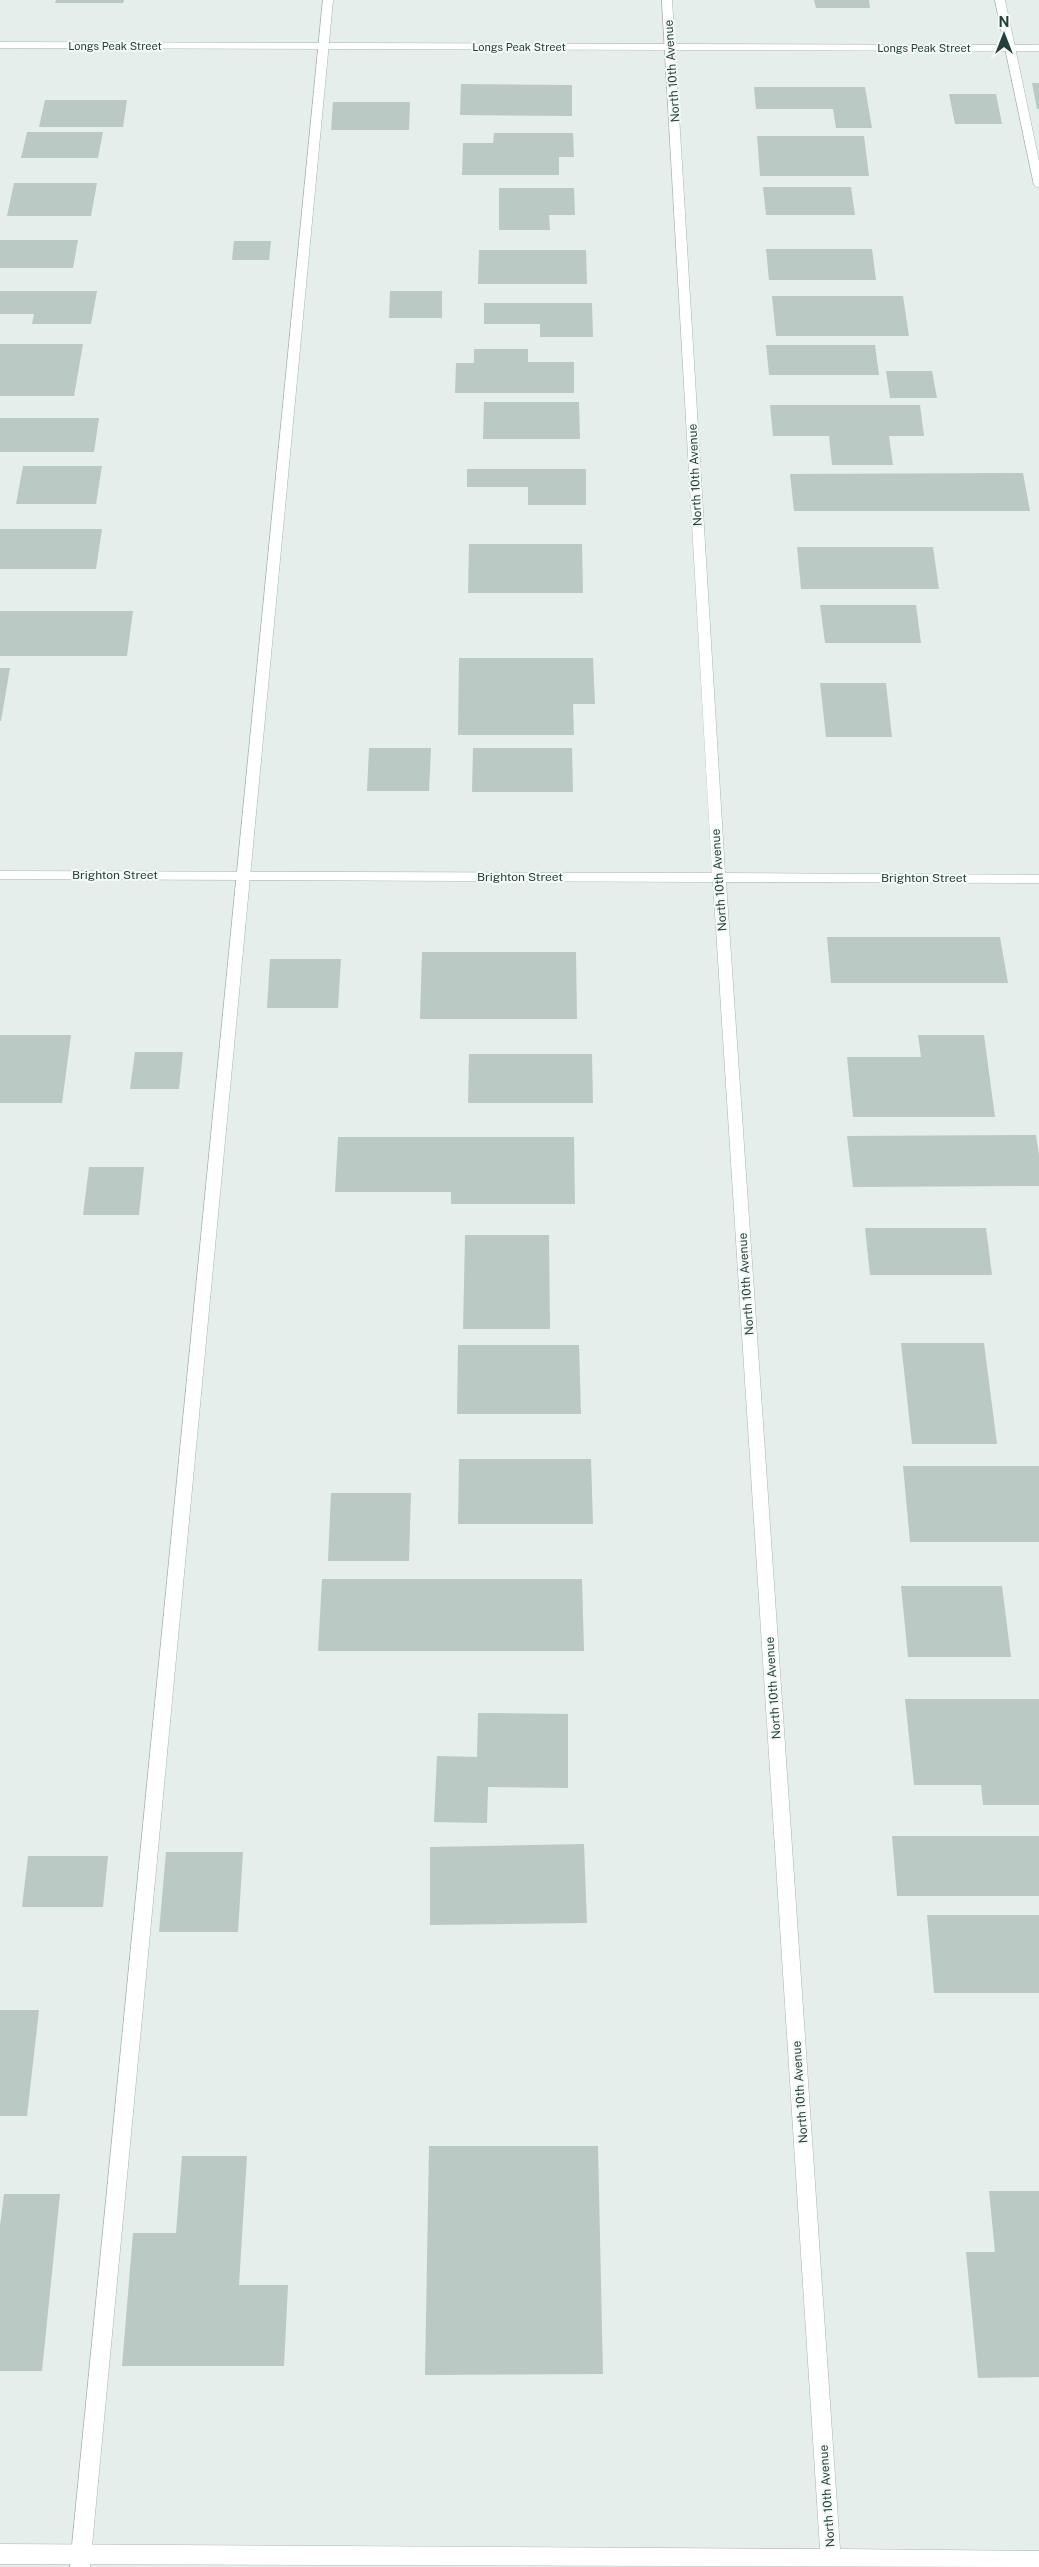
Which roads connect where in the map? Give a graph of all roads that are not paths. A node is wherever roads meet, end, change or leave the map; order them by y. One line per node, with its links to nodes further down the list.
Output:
1 (328, 0): 5 (street)
2 (667, 0): 6 (street, North 10th Avenue)
3 (1000, 0): 7 (street)
4 (0, 46): 5 (street, Longs Peak Street)
5 (324, 47): 6 (street, Longs Peak Street); 11 (street)
6 (671, 48): 7 (street, Longs Peak Street); 12 (street, North 10th Avenue)
7 (1010, 48): 8 (street, Longs Peak Street); 9 (street)
8 (1039, 48)
9 (1039, 186)
10 (0, 875): 11 (street, Brighton Street)
11 (244, 876): 12 (street, Brighton Street); 15 (street)
12 (719, 878): 13 (street, Brighton Street); 17 (street, North 10th Avenue)
13 (1039, 879)
14 (0, 2554): 15 (street)
15 (81, 2561): 17 (street)
16 (1039, 2561): 17 (street)
17 (831, 2564)

